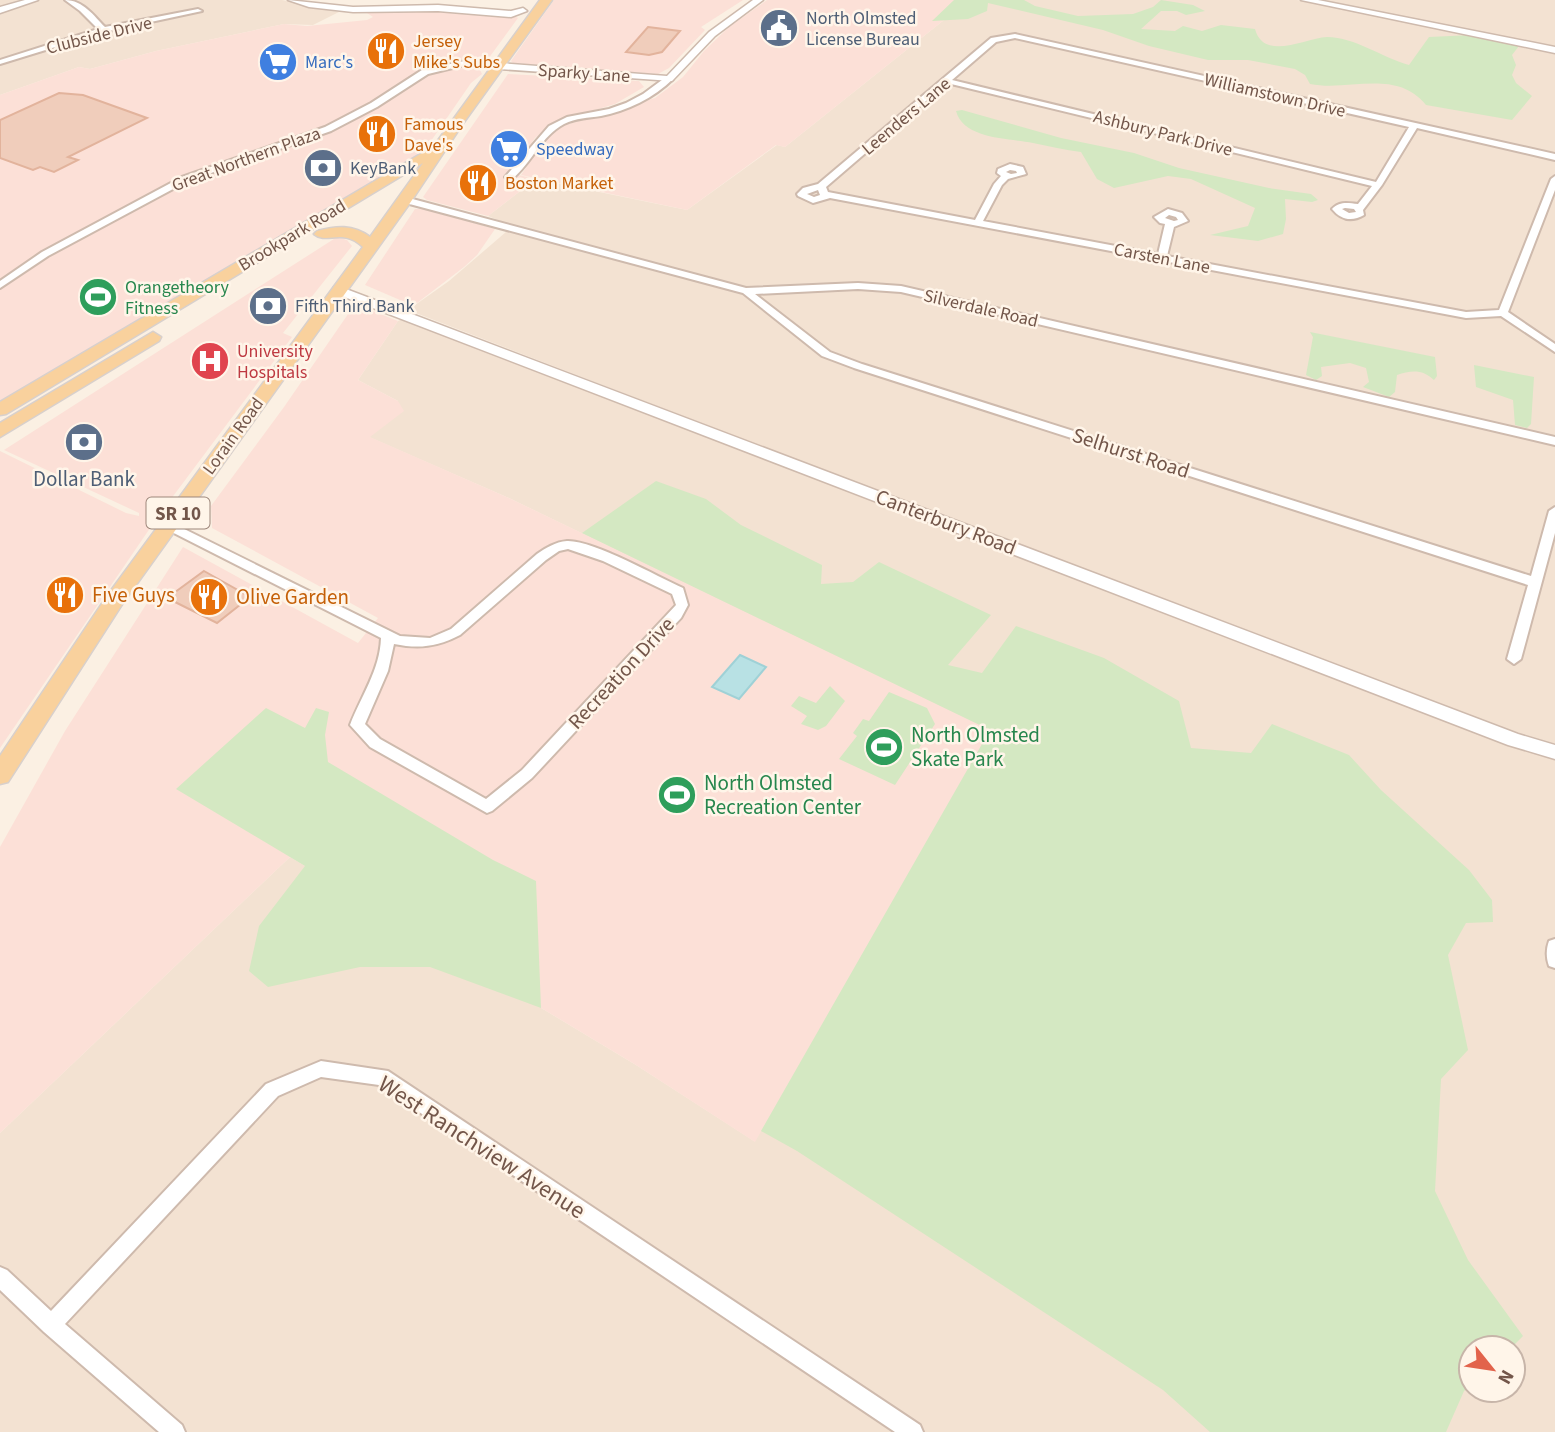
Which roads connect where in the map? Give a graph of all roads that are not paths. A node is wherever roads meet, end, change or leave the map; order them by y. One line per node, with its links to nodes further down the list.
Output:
1 (20, 0): 9 (street)
2 (34, 0): 9 (street)
3 (69, 0): 13 (street)
4 (292, 0): 11 (street)
5 (314, 0): 11 (street)
6 (546, 0): 12 (main road, Lorain Road / SR 10)
7 (759, 0): 18 (street)
8 (1305, 0): 15 (street)
9 (0, 8)
10 (198, 11): 13 (street, Clubside Drive)
11 (523, 11): 12 (street)
12 (537, 12): 17 (main road, Lorain Road / SR 10)
13 (103, 30): 16 (street, Clubside Drive)
14 (995, 40): 19 (street, Leenders Lane); 20 (street, Williamstown Drive)
15 (1555, 50)
16 (0, 62)
17 (493, 66): 18 (street, Sparky Lane); 21 (main road, Lorain Road / SR 10); 36 (street, Great Northern Plaza)
18 (669, 79): 25 (street)
19 (947, 81): 27 (street, Ashbury Park Drive); 28 (street, Leenders Lane)
20 (1414, 126): 22 (street, Williamstown Drive); 27 (street)
21 (441, 146): 23 (main road, Lorain Road / SR 10); 41 (main road, Brookpark Road)
22 (1555, 157)
23 (424, 171): 29 (main road, Lorain Road / SR 10); 33 (main road, Brookpark Road)
24 (1006, 176): 31 (street)
25 (509, 177)
26 (1555, 179): 39 (street)
27 (1378, 186): 30 (street)
28 (824, 191): 31 (street, Carsten Lane)
29 (405, 200): 34 (main road, Lorain Road / SR 10); 38 (street, Silverdale Road)
30 (1359, 209)
31 (976, 224): 35 (street, Carsten Lane)
32 (1170, 224): 35 (street)
33 (322, 234): 34 (main road); 42 (main road, Brookpark Road)
34 (371, 246): 37 (main road, Lorain Road / SR 10)
35 (1162, 258): 39 (street, Carsten Lane)
36 (0, 285)
37 (338, 290): 45 (main road, Lorain Road / SR 10); 49 (street, Canterbury Road)
38 (746, 290): 43 (street, Silverdale Road); 46 (street, Selhurst Road)
39 (1503, 313): 40 (street)
40 (1555, 349)
41 (0, 411)
42 (0, 431)
43 (1555, 441)
44 (1555, 511): 46 (street)
45 (168, 526): 47 (street, Recreation Drive); 50 (main road, Lorain Road / SR 10)
46 (1534, 582): 48 (street)
47 (388, 636): 47 (street, Recreation Drive)
48 (1514, 659)
49 (1555, 752)
50 (0, 775)
51 (1555, 946): 52 (street)
52 (1555, 961)
53 (0, 1277): 54 (street)
54 (51, 1325): 55 (street); 56 (street, West Ranchview Avenue)
55 (175, 1432)
56 (913, 1432)

